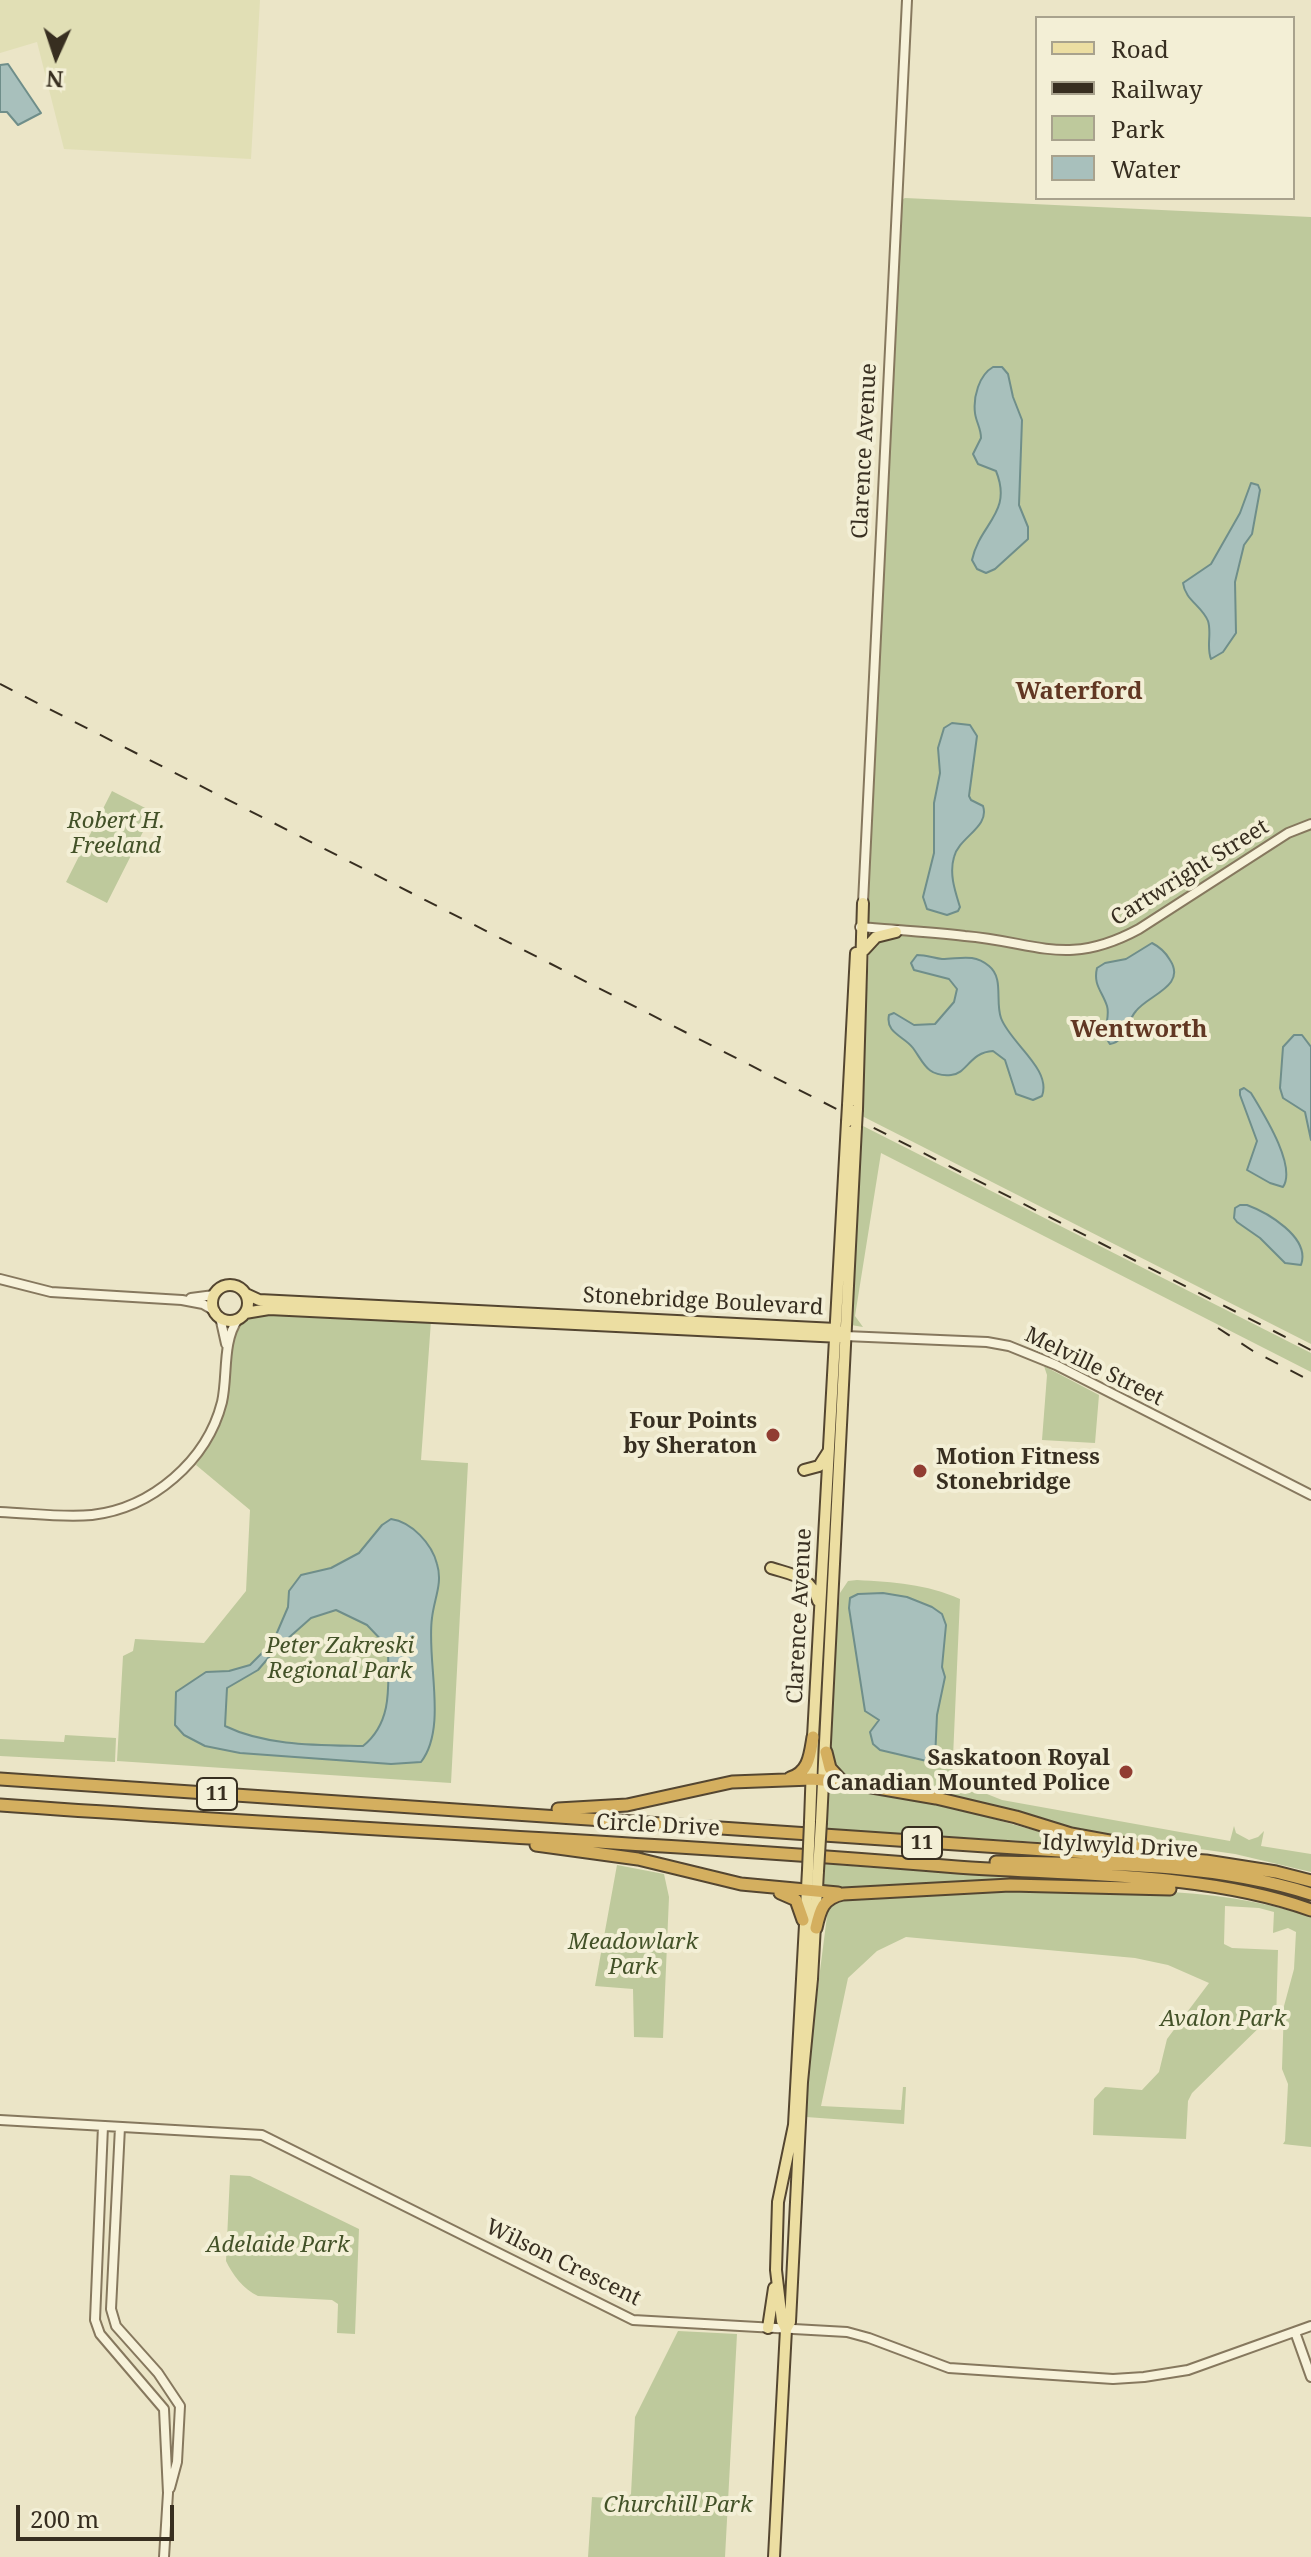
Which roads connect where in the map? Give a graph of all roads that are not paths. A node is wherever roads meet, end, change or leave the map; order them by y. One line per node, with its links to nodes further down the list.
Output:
1 (907, 0): 3 (street, Clarence Avenue)
2 (1311, 824): 5 (street, Cartwright Street)
3 (863, 903): 4 (main road, Clarence Avenue)
4 (861, 930): 5 (street, Cartwright Street); 6 (main road, Clarence Avenue); 7 (main road, Clarence Avenue)
5 (899, 932): 6 (main road)
6 (863, 952): 7 (main road, Clarence Avenue)
7 (852, 1107): 14 (main road, Clarence Avenue, bridge)
8 (0, 1279): 11 (street)
9 (246, 1294): 10 (main road); 13 (main road); 14 (main road, Stonebridge Boulevard)
10 (214, 1295): 11 (street); 12 (main road)
11 (182, 1300): 12 (street)
12 (217, 1314): 13 (main road); 15 (street)
13 (242, 1316): 14 (main road, Stonebridge Boulevard); 15 (street)
14 (838, 1335): 16 (main road, Clarence Avenue); 18 (street, Melville Street); 23 (main road, Clarence Avenue)
15 (227, 1353): 19 (street)
16 (830, 1447): 17 (main road, Clarence Avenue); 17 (main road)
17 (827, 1495): 21 (main road, Clarence Avenue)
18 (1311, 1495)
19 (0, 1512)
20 (771, 1568): 21 (main road)
21 (821, 1610): 22 (main road, Clarence Avenue)
22 (813, 1737): 25 (highway); 26 (main road, Clarence Avenue)
23 (826, 1752): 26 (main road, Clarence Avenue); 27 (highway)
24 (0, 1779): 29 (highway, Circle Drive / 11)
25 (785, 1779): 26 (highway); 29 (highway)
26 (818, 1780): 27 (highway); 36 (main road, Clarence Avenue, bridge)
27 (843, 1782): 31 (highway)
28 (0, 1805): 30 (highway, Circle Drive / 11)
29 (434, 1808): 31 (highway, Circle Drive / 11)
30 (504, 1837): 32 (highway, Circle Drive / 11); 34 (highway)
31 (1206, 1861): 33 (highway, Circle Drive / 11)
32 (924, 1863): 35 (highway, Circle Drive / 11); 38 (highway, Idylwyld Drive / 11)
33 (1311, 1881)
34 (761, 1886): 36 (highway); 40 (highway)
35 (1224, 1889): 37 (highway); 39 (highway, Circle Drive / 11)
36 (812, 1892): 37 (highway); 40 (main road, Clarence Avenue); 41 (main road, Clarence Avenue)
37 (866, 1893): 41 (highway)
38 (1311, 1894)
39 (1311, 1910)
40 (803, 1920): 45 (main road, Clarence Avenue)
41 (816, 1928): 48 (main road, Clarence Avenue)
42 (0, 2120): 43 (street, Wilson Crescent)
43 (103, 2126): 44 (street, Wilson Crescent); 51 (street)
44 (120, 2127): 47 (street, Wilson Crescent); 51 (street)
45 (776, 2270): 47 (main road); 48 (main road, Clarence Avenue)
46 (1311, 2326): 49 (street, Wilson Crescent)
47 (768, 2328): 48 (street, Wilson Crescent)
48 (786, 2329): 49 (street, Wilson Crescent); 53 (main road, Clarence Avenue)
49 (1295, 2332): 50 (street)
50 (1311, 2377)
51 (168, 2493): 52 (street)
52 (164, 2557)
53 (774, 2557)

